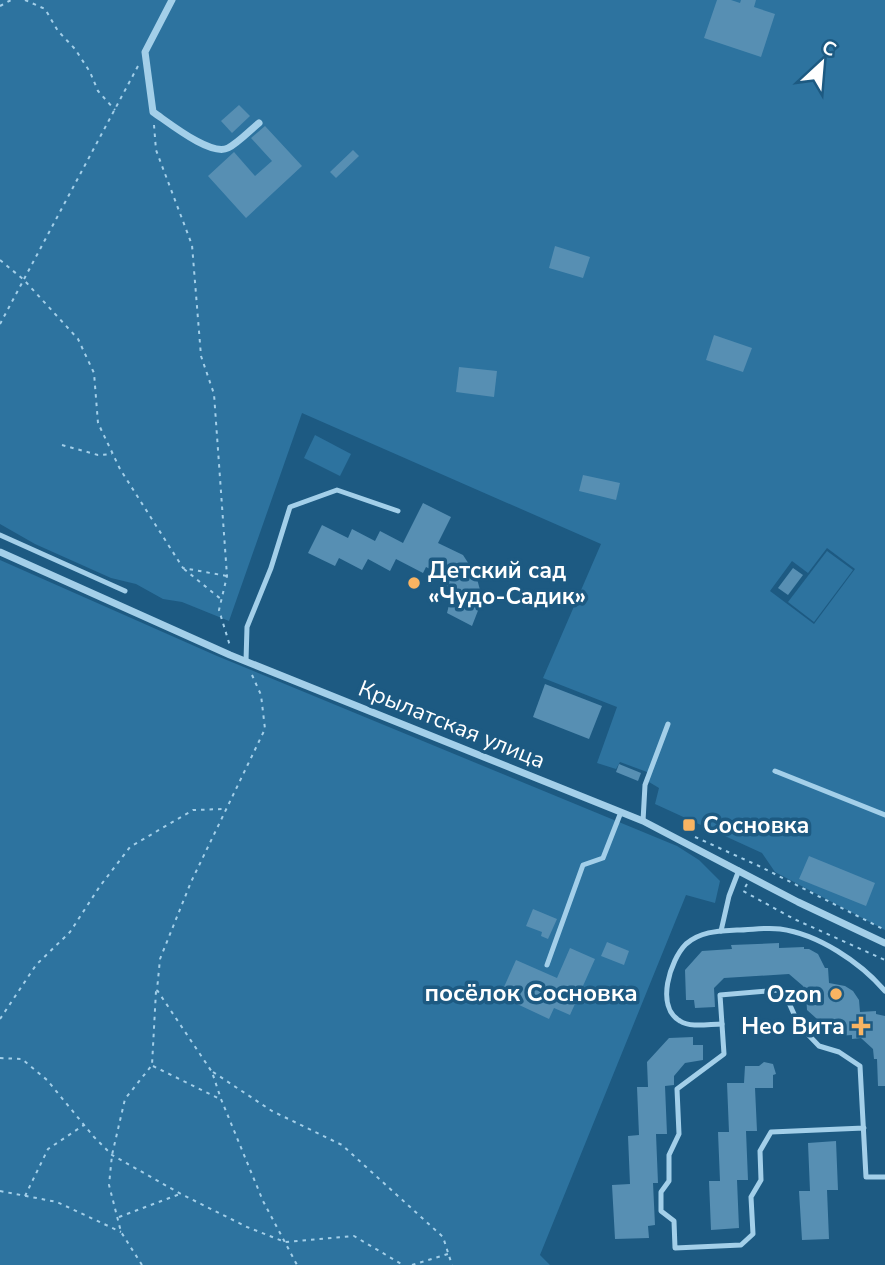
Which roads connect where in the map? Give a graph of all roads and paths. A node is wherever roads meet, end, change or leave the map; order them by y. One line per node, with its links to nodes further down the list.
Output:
1 (11, 0): 4 (path)
2 (25, 0): 6 (path)
3 (172, 0): 5 (street)
4 (0, 6)
5 (145, 52): 6 (path); 7 (street)
6 (115, 110): 10 (path)
7 (153, 112): 8 (street); 18 (path)
8 (259, 123)
9 (0, 260): 10 (path)
10 (24, 280): 11 (path); 13 (path)
11 (0, 324)
12 (62, 444): 13 (path)
13 (113, 454): 17 (path)
14 (398, 511): 24 (lane)
15 (0, 535): 19 (lane)
16 (0, 552): 21 (street, Крылатская улица)
17 (183, 568): 18 (path); 22 (path)
18 (227, 576): 22 (path)
19 (107, 583): 20 (lane); 21 (lane)
20 (125, 591)
21 (104, 599): 24 (street, Крылатская улица)
22 (222, 600): 23 (path)
23 (231, 647)
24 (246, 662): 27 (path); 28 (street, Крылатская улица)
25 (668, 724): 30 (lane)
26 (775, 771): 29 (lane)
27 (225, 809): 39 (path); 41 (path)
28 (621, 812): 30 (street, Крылатская улица); 38 (lane)
29 (885, 815)
30 (643, 821): 32 (street, Крылатская улица)
31 (690, 835): 35 (path)
32 (739, 870): 34 (lane); 36 (street, Крылатская улица)
33 (743, 891): 37 (path)
34 (721, 930): 40 (lane); 42 (lane)
35 (885, 930)
36 (885, 943)
37 (885, 960)
38 (547, 965)
39 (156, 990): 44 (path); 45 (path)
40 (885, 991)
41 (0, 1019)
42 (722, 1024): 48 (lane); 48 (lane)
43 (0, 1058): 47 (path)
44 (152, 1065): 46 (path); 49 (path)
45 (212, 1072): 46 (path); 57 (path)
46 (221, 1099): 56 (path)
47 (85, 1124): 49 (path); 53 (path)
48 (863, 1128): 50 (lane)
49 (112, 1155): 52 (path); 54 (path)
50 (885, 1177)
51 (0, 1191): 53 (path)
52 (181, 1194): 54 (path); 56 (path)
53 (25, 1197): 55 (path)
54 (118, 1218): 55 (path)
55 (121, 1232): 58 (path)
56 (285, 1242): 59 (path); 60 (path)
57 (449, 1254): 61 (path); 62 (path)
58 (142, 1265)
59 (296, 1265)
60 (403, 1265)
61 (412, 1265)
62 (452, 1265)

